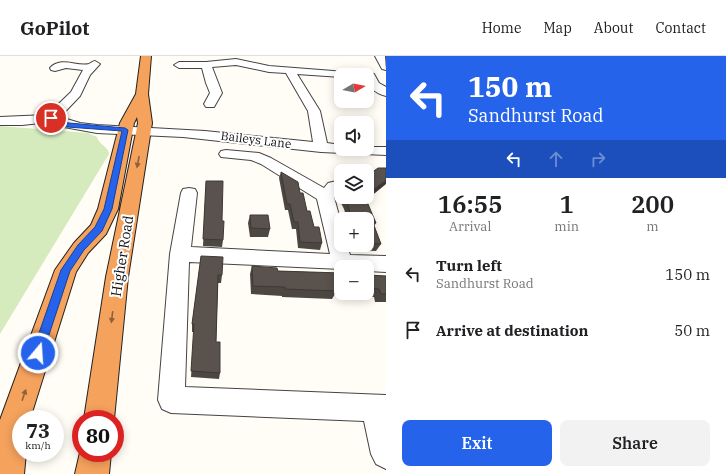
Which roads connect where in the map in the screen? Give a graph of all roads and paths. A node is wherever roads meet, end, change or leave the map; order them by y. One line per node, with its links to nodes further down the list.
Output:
1 (146, 56): 12 (highway, Higher Road)
2 (380, 56): 6 (street)
3 (236, 59): 5 (street); 8 (street)
4 (179, 65): 5 (street)
5 (206, 65): 13 (street)
6 (386, 66)
7 (55, 68): 14 (street)
8 (290, 71): 9 (street); 17 (street)
9 (334, 71)
10 (374, 86): 11 (street)
11 (386, 92)
12 (142, 94): 16 (highway, Higher Road); 16 (highway, Higher Road)
13 (210, 104)
14 (51, 118): 15 (street); 16 (street, Baileys Lane)
15 (0, 121)
16 (135, 130): 17 (street, Baileys Lane); 29 (highway, Higher Road, one-way to 29); 32 (highway, Higher Road, one-way to 16)
17 (321, 148): 18 (street, Baileys Lane)
18 (386, 150)
19 (226, 154): 22 (street)
20 (334, 187): 22 (street)
21 (189, 193): 23 (street)
22 (325, 196): 24 (street)
23 (180, 254): 25 (street); 28 (street)
24 (341, 260)
25 (334, 262)
26 (374, 263): 27 (street)
27 (386, 264)
28 (380, 408): 30 (street)
29 (100, 410)
30 (386, 454)
31 (94, 462): 33 (highway)
32 (7, 474)
33 (92, 474)

